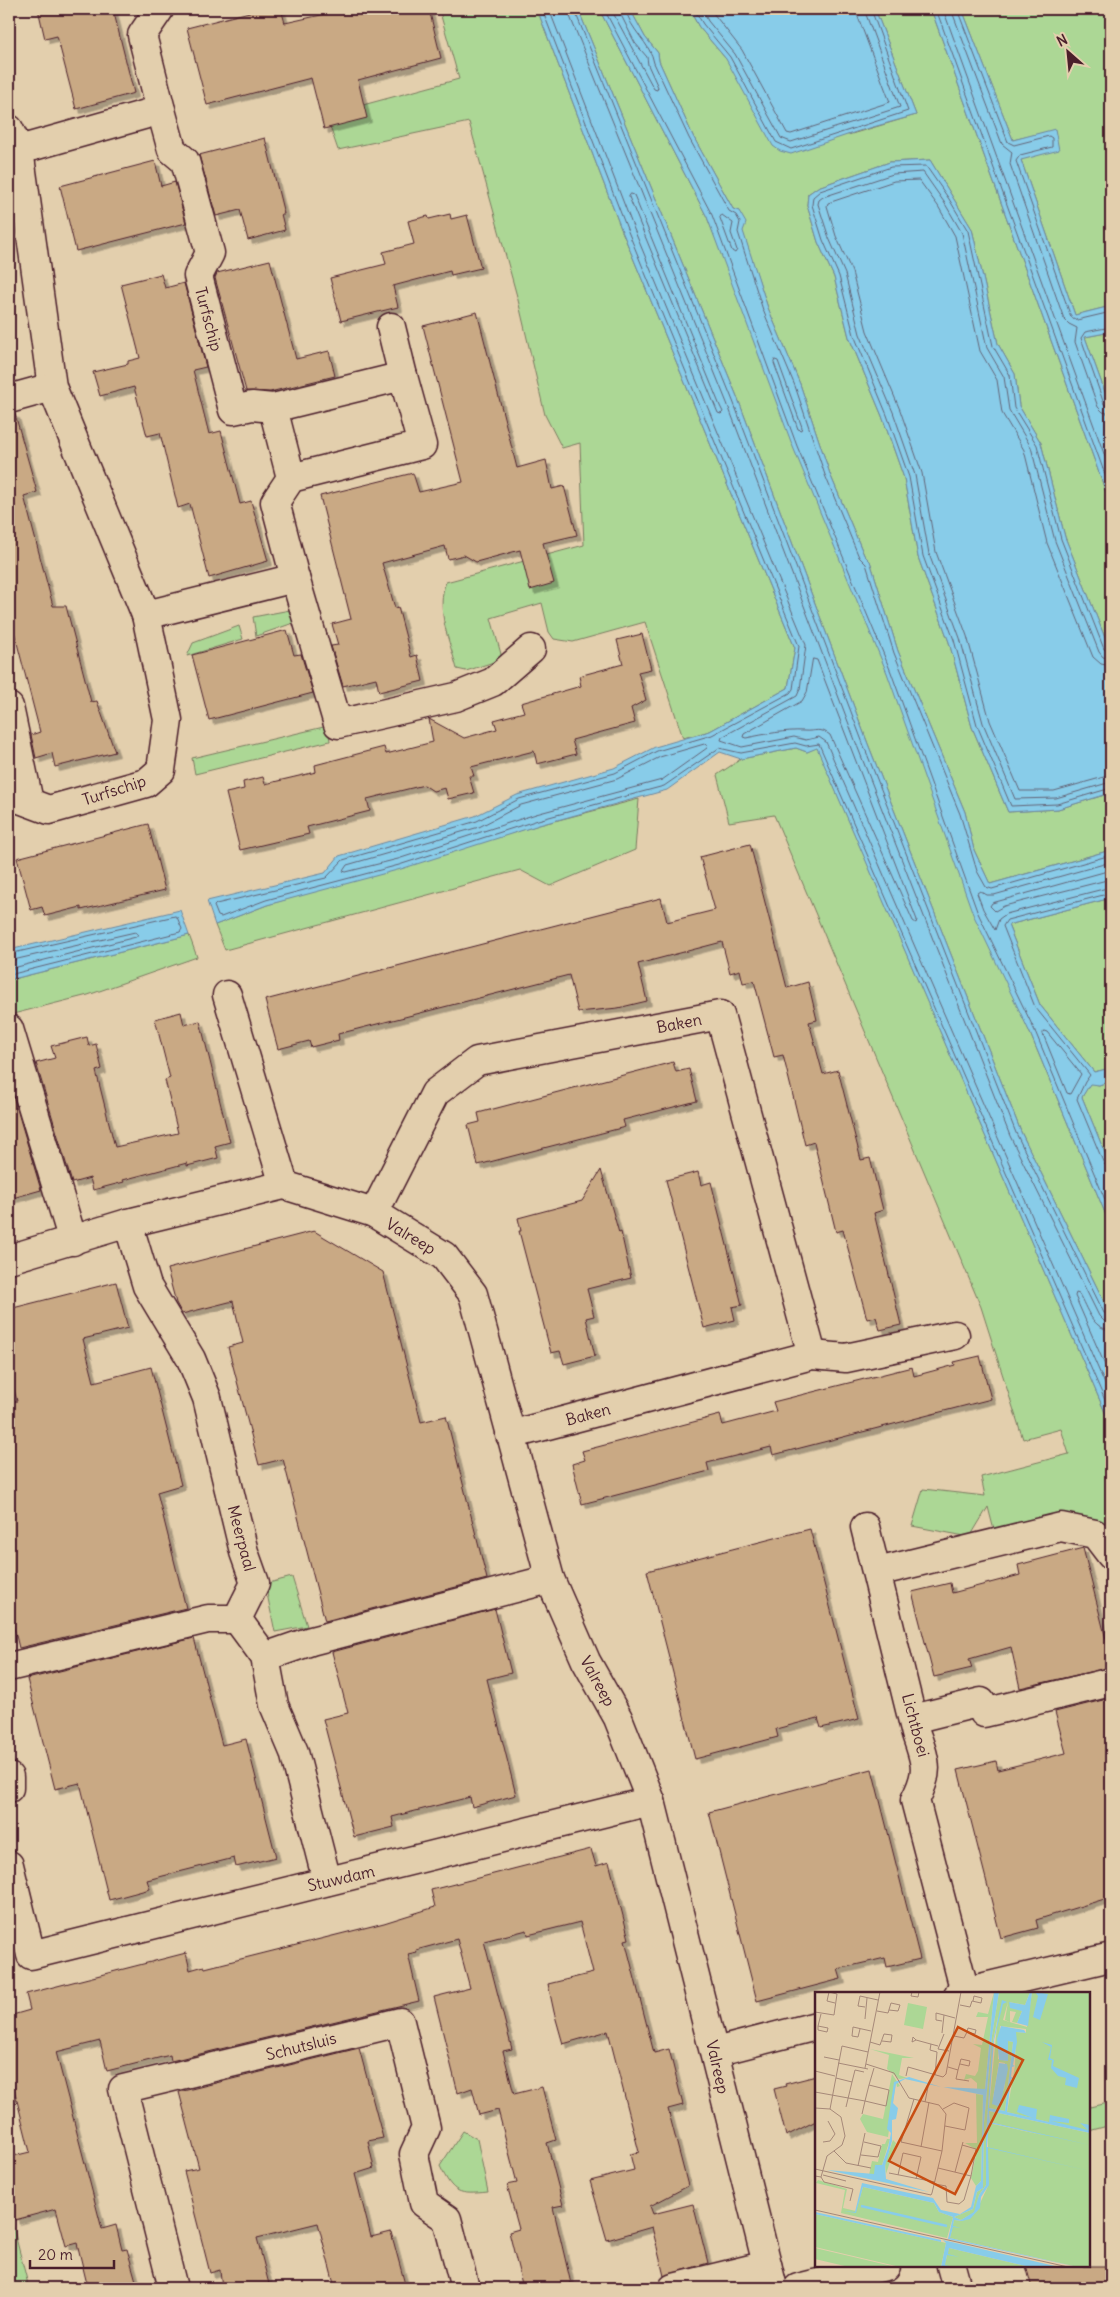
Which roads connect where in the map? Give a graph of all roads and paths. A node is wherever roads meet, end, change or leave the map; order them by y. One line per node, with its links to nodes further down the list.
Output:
1 (161, 9): 2 (street, Turfschip)
2 (161, 110): 3 (street, Turfschip); 8 (street, Turfschip)
3 (14, 139): 6 (street, Turfschip)
4 (391, 327): 5 (street)
5 (402, 376): 8 (street, Turfschip); 9 (street)
6 (52, 387): 7 (street); 11 (street, Turfschip)
7 (9, 399)
8 (273, 408): 9 (street)
9 (291, 478): 10 (street)
10 (295, 578): 11 (street); 12 (street)
11 (146, 615): 14 (street, Turfschip)
12 (530, 649)
13 (9, 707): 14 (street, Turfschip)
14 (19, 799)
15 (227, 995): 17 (street)
16 (9, 1029): 20 (street)
17 (284, 1185): 18 (street, Valreep); 19 (street)
18 (374, 1213): 23 (street, Baken); 24 (street, Valreep)
19 (128, 1223): 20 (street); 29 (street, Meerpaal)
20 (72, 1241): 21 (street)
21 (9, 1259)
22 (955, 1335): 23 (street, Baken)
23 (812, 1355): 24 (street, Baken)
24 (510, 1435): 28 (street, Valreep)
25 (865, 1527): 27 (street, Lichtboei)
26 (1111, 1555): 27 (street)
27 (877, 1572): 33 (street, Lichtboei)
28 (550, 1579): 30 (street); 36 (street, Valreep)
29 (237, 1619): 30 (street); 31 (street)
30 (265, 1657): 38 (street)
31 (9, 1667)
32 (1111, 1682): 33 (street)
33 (913, 1718): 40 (street, Lichtboei)
34 (9, 1777): 35 (street)
35 (9, 1788)
36 (651, 1801): 38 (street, Stuwdam); 43 (street, Valreep)
37 (9, 1866): 38 (street, Stuwdam)
38 (327, 1881)
39 (1111, 1957): 41 (street, Lichtboei)
40 (962, 1992)
41 (966, 1992)
42 (815, 2026): 43 (street)
43 (715, 2052): 46 (street, Valreep)
44 (882, 2267): 50 (street)
45 (951, 2267): 51 (street)
46 (770, 2276): 49 (street)
47 (173, 2288): 48 (street, Schutsluis)
48 (465, 2288)
49 (673, 2288)
50 (798, 2288)
51 (957, 2288)

